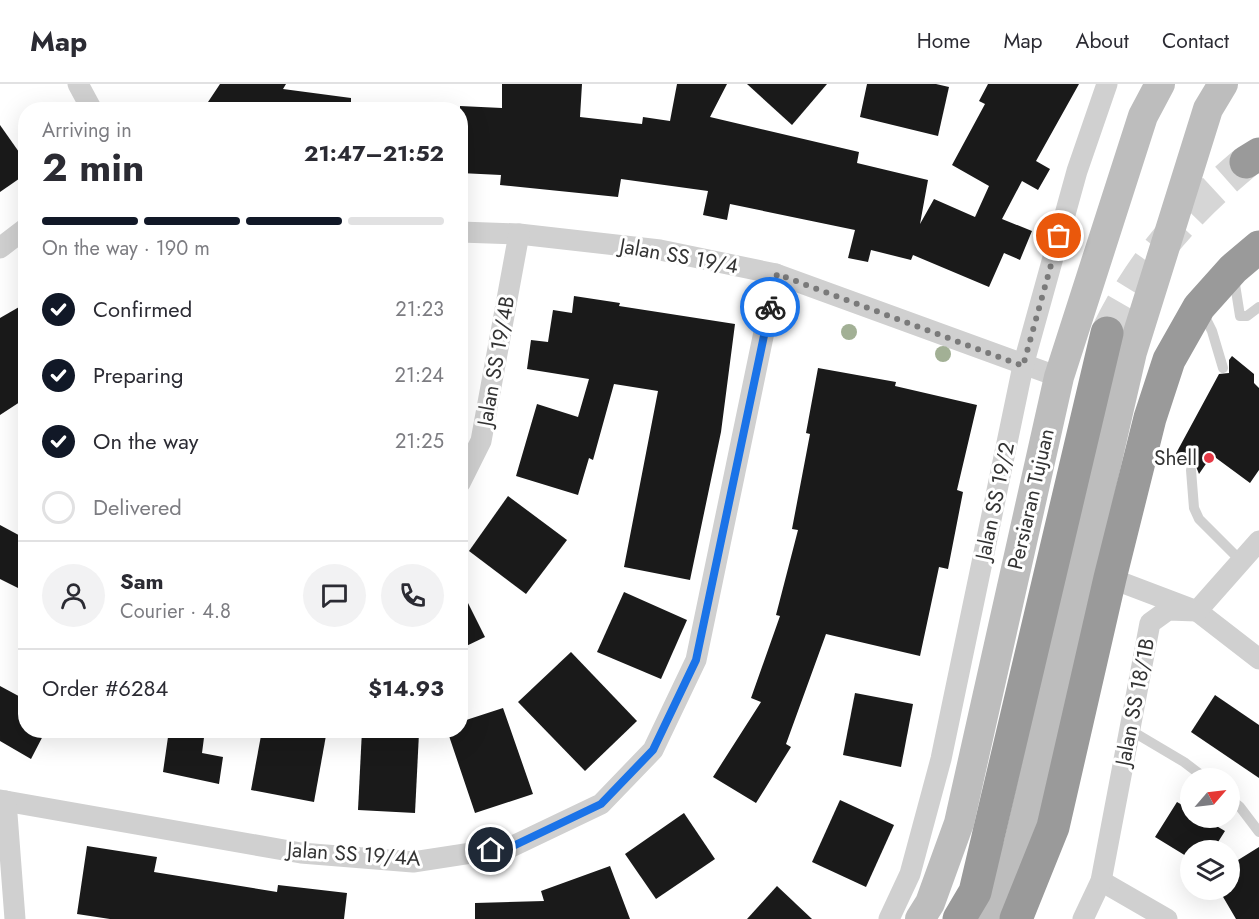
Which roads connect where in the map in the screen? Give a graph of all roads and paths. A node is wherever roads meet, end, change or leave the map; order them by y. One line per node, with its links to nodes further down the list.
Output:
1 (78, 84): 5 (street)
2 (1107, 84): 16 (street, Jalan SS 19/2)
3 (1160, 84): 18 (main road, Persiaran Tujuan)
4 (1223, 84): 36 (main road)
5 (88, 102)
6 (468, 232): 8 (street, Jalan SS 19/4)
7 (18, 234): 10 (street)
8 (519, 234): 12 (street, Jalan SS 19/4); 19 (street, Jalan SS 19/4B)
9 (1259, 247): 11 (highway)
10 (0, 248)
11 (1233, 269): 13 (lane); 14 (highway)
12 (777, 274): 16 (street, Jalan SS 19/4); 28 (street, Jalan SS 19/4A)
13 (1259, 307)
14 (1200, 308): 17 (lane); 23 (highway)
15 (1107, 333): 35 (highway)
16 (1023, 366): 18 (street, Jalan SS 19/4); 33 (street, Jalan SS 19/2)
17 (1223, 368)
18 (1059, 377): 34 (main road, Persiaran Tujuan)
19 (468, 467)
20 (1191, 470): 22 (lane)
21 (1259, 541): 22 (street)
22 (1241, 561): 24 (street)
23 (1110, 578): 24 (street); 37 (highway)
24 (1197, 611): 25 (street); 26 (street, Jalan SS 18/1B)
25 (1259, 659)
26 (1130, 730): 27 (lane); 31 (street, Jalan SS 18/1B)
27 (1192, 768)
28 (3, 801): 32 (street)
29 (1240, 807): 30 (lane)
30 (1259, 832)
31 (1101, 881): 38 (street, Jalan SS 18/1B); 39 (street)
32 (15, 919)
33 (889, 919)
34 (920, 919)
35 (959, 919)
36 (989, 919)
37 (1016, 919)
38 (1083, 919)
39 (1167, 919)

